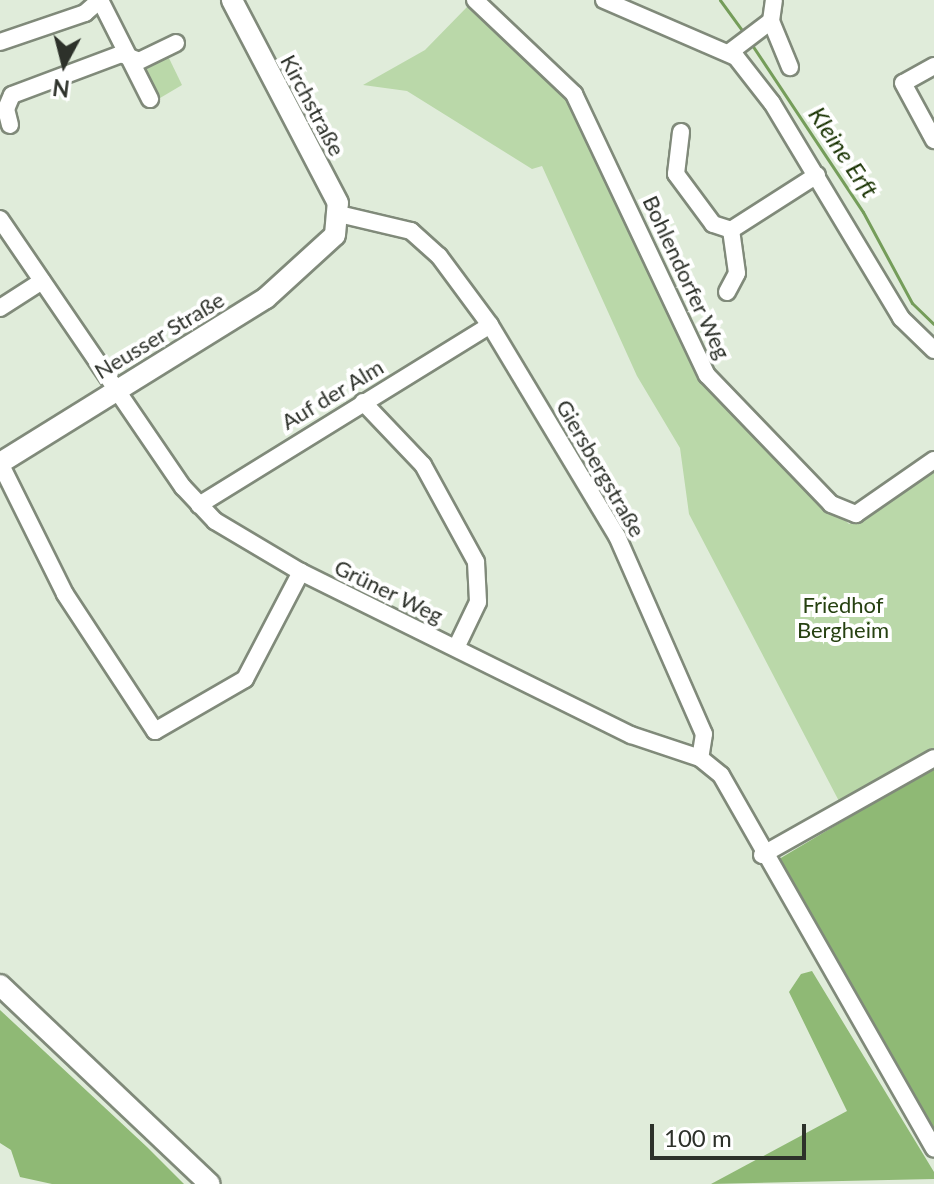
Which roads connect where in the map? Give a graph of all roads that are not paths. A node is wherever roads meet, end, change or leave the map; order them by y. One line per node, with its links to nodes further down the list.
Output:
1 (100, 0): 7 (street); 10 (street)
2 (232, 0): 18 (main road, Kirchstraße)
3 (475, 0): 28 (street, Bohlendorfer Weg)
4 (774, 0): 6 (street)
5 (611, 1): 9 (street)
6 (765, 25): 9 (street); 12 (street)
7 (0, 42)
8 (176, 43): 10 (street)
9 (734, 49): 17 (street)
10 (131, 59): 13 (street); 14 (street)
11 (934, 66): 16 (street)
12 (790, 67)
13 (150, 99)
14 (10, 125)
15 (681, 132): 20 (street)
16 (934, 140)
17 (817, 175): 20 (street); 25 (street)
18 (339, 214): 24 (street, Giersbergstraße); 26 (main road, Neusser Straße)
19 (0, 219): 21 (street, Grüner Weg)
20 (731, 230): 22 (street)
21 (42, 281): 23 (street); 26 (street, Grüner Weg)
22 (727, 292)
23 (0, 308)
24 (490, 325): 27 (street, Auf der Alm); 33 (street, Giersbergstraße)
25 (934, 350)
26 (113, 389): 29 (main road, Neusser Straße); 30 (street, Grüner Weg)
27 (363, 402): 30 (street, Auf der Alm); 32 (street)
28 (934, 460)
29 (0, 463): 31 (street)
30 (199, 505): 31 (street, Grüner Weg)
31 (301, 572): 32 (street, Grüner Weg)
32 (456, 648): 33 (street, Grüner Weg)
33 (700, 758): 35 (street)
34 (934, 758): 35 (street)
35 (762, 855): 37 (street)
36 (0, 985): 38 (main road)
37 (934, 1149)
38 (210, 1184)

